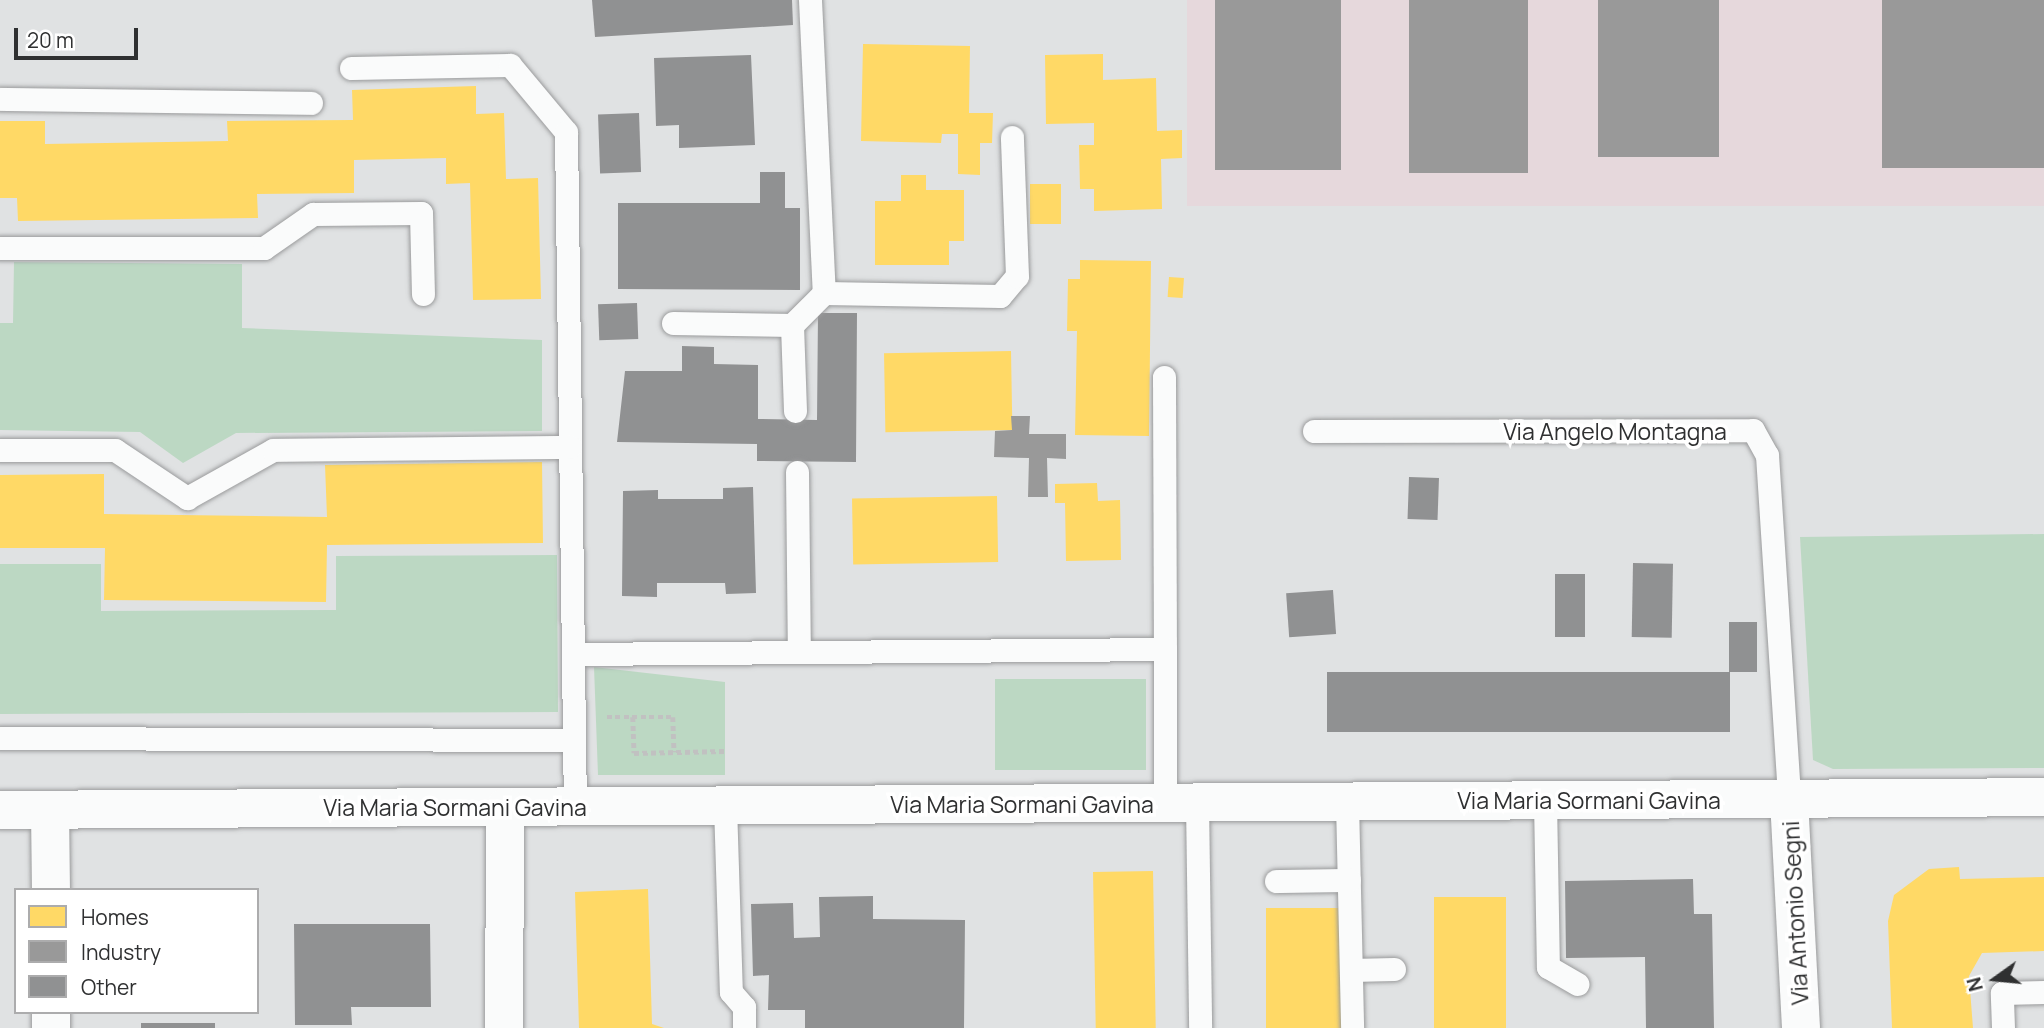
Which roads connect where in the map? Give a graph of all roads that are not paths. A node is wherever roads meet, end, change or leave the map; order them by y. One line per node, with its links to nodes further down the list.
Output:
1 (810, 0): 7 (lane)
2 (351, 68): 14 (lane)
3 (0, 99): 4 (lane)
4 (311, 103)
5 (1012, 137): 7 (lane)
6 (0, 248): 8 (lane)
7 (824, 293): 10 (lane)
8 (423, 294)
9 (673, 323): 10 (lane)
10 (792, 325): 12 (lane)
11 (1164, 377): 17 (lane)
12 (795, 411)
13 (1314, 431): 23 (lane, Via Angelo Montagna)
14 (570, 447): 15 (lane); 19 (lane)
15 (0, 450)
16 (797, 472): 18 (lane)
17 (1165, 649): 18 (lane); 26 (lane)
18 (799, 652): 19 (lane)
19 (573, 654): 20 (lane)
20 (574, 729): 21 (lane); 29 (lane)
21 (0, 738)
22 (2044, 797): 23 (street, Via Maria Sormani Gavina)
23 (1788, 799): 24 (street, Via Maria Sormani Gavina); 43 (street, Via Antonio Segni)
24 (1545, 800): 25 (street, Via Maria Sormani Gavina); 37 (lane)
25 (1347, 802): 26 (street, Via Maria Sormani Gavina); 32 (lane)
26 (1181, 803): 27 (street, Via Maria Sormani Gavina); 41 (lane)
27 (725, 806): 29 (street, Via Maria Sormani Gavina); 40 (lane)
28 (505, 807): 29 (street, Via Maria Sormani Gavina); 31 (street, Via Maria Sormani Gavina); 39 (street)
29 (575, 807)
30 (0, 810): 31 (street, Via Maria Sormani Gavina)
31 (50, 810): 34 (street)
32 (1349, 880): 33 (lane); 36 (lane)
33 (1276, 881)
34 (51, 888)
35 (1394, 969): 36 (lane)
36 (1350, 970): 42 (lane)
37 (1578, 984)
38 (2044, 992): 44 (lane)
39 (505, 1028)
40 (744, 1028)
41 (1200, 1028)
42 (1352, 1028)
43 (1801, 1028)
44 (2003, 1028)

